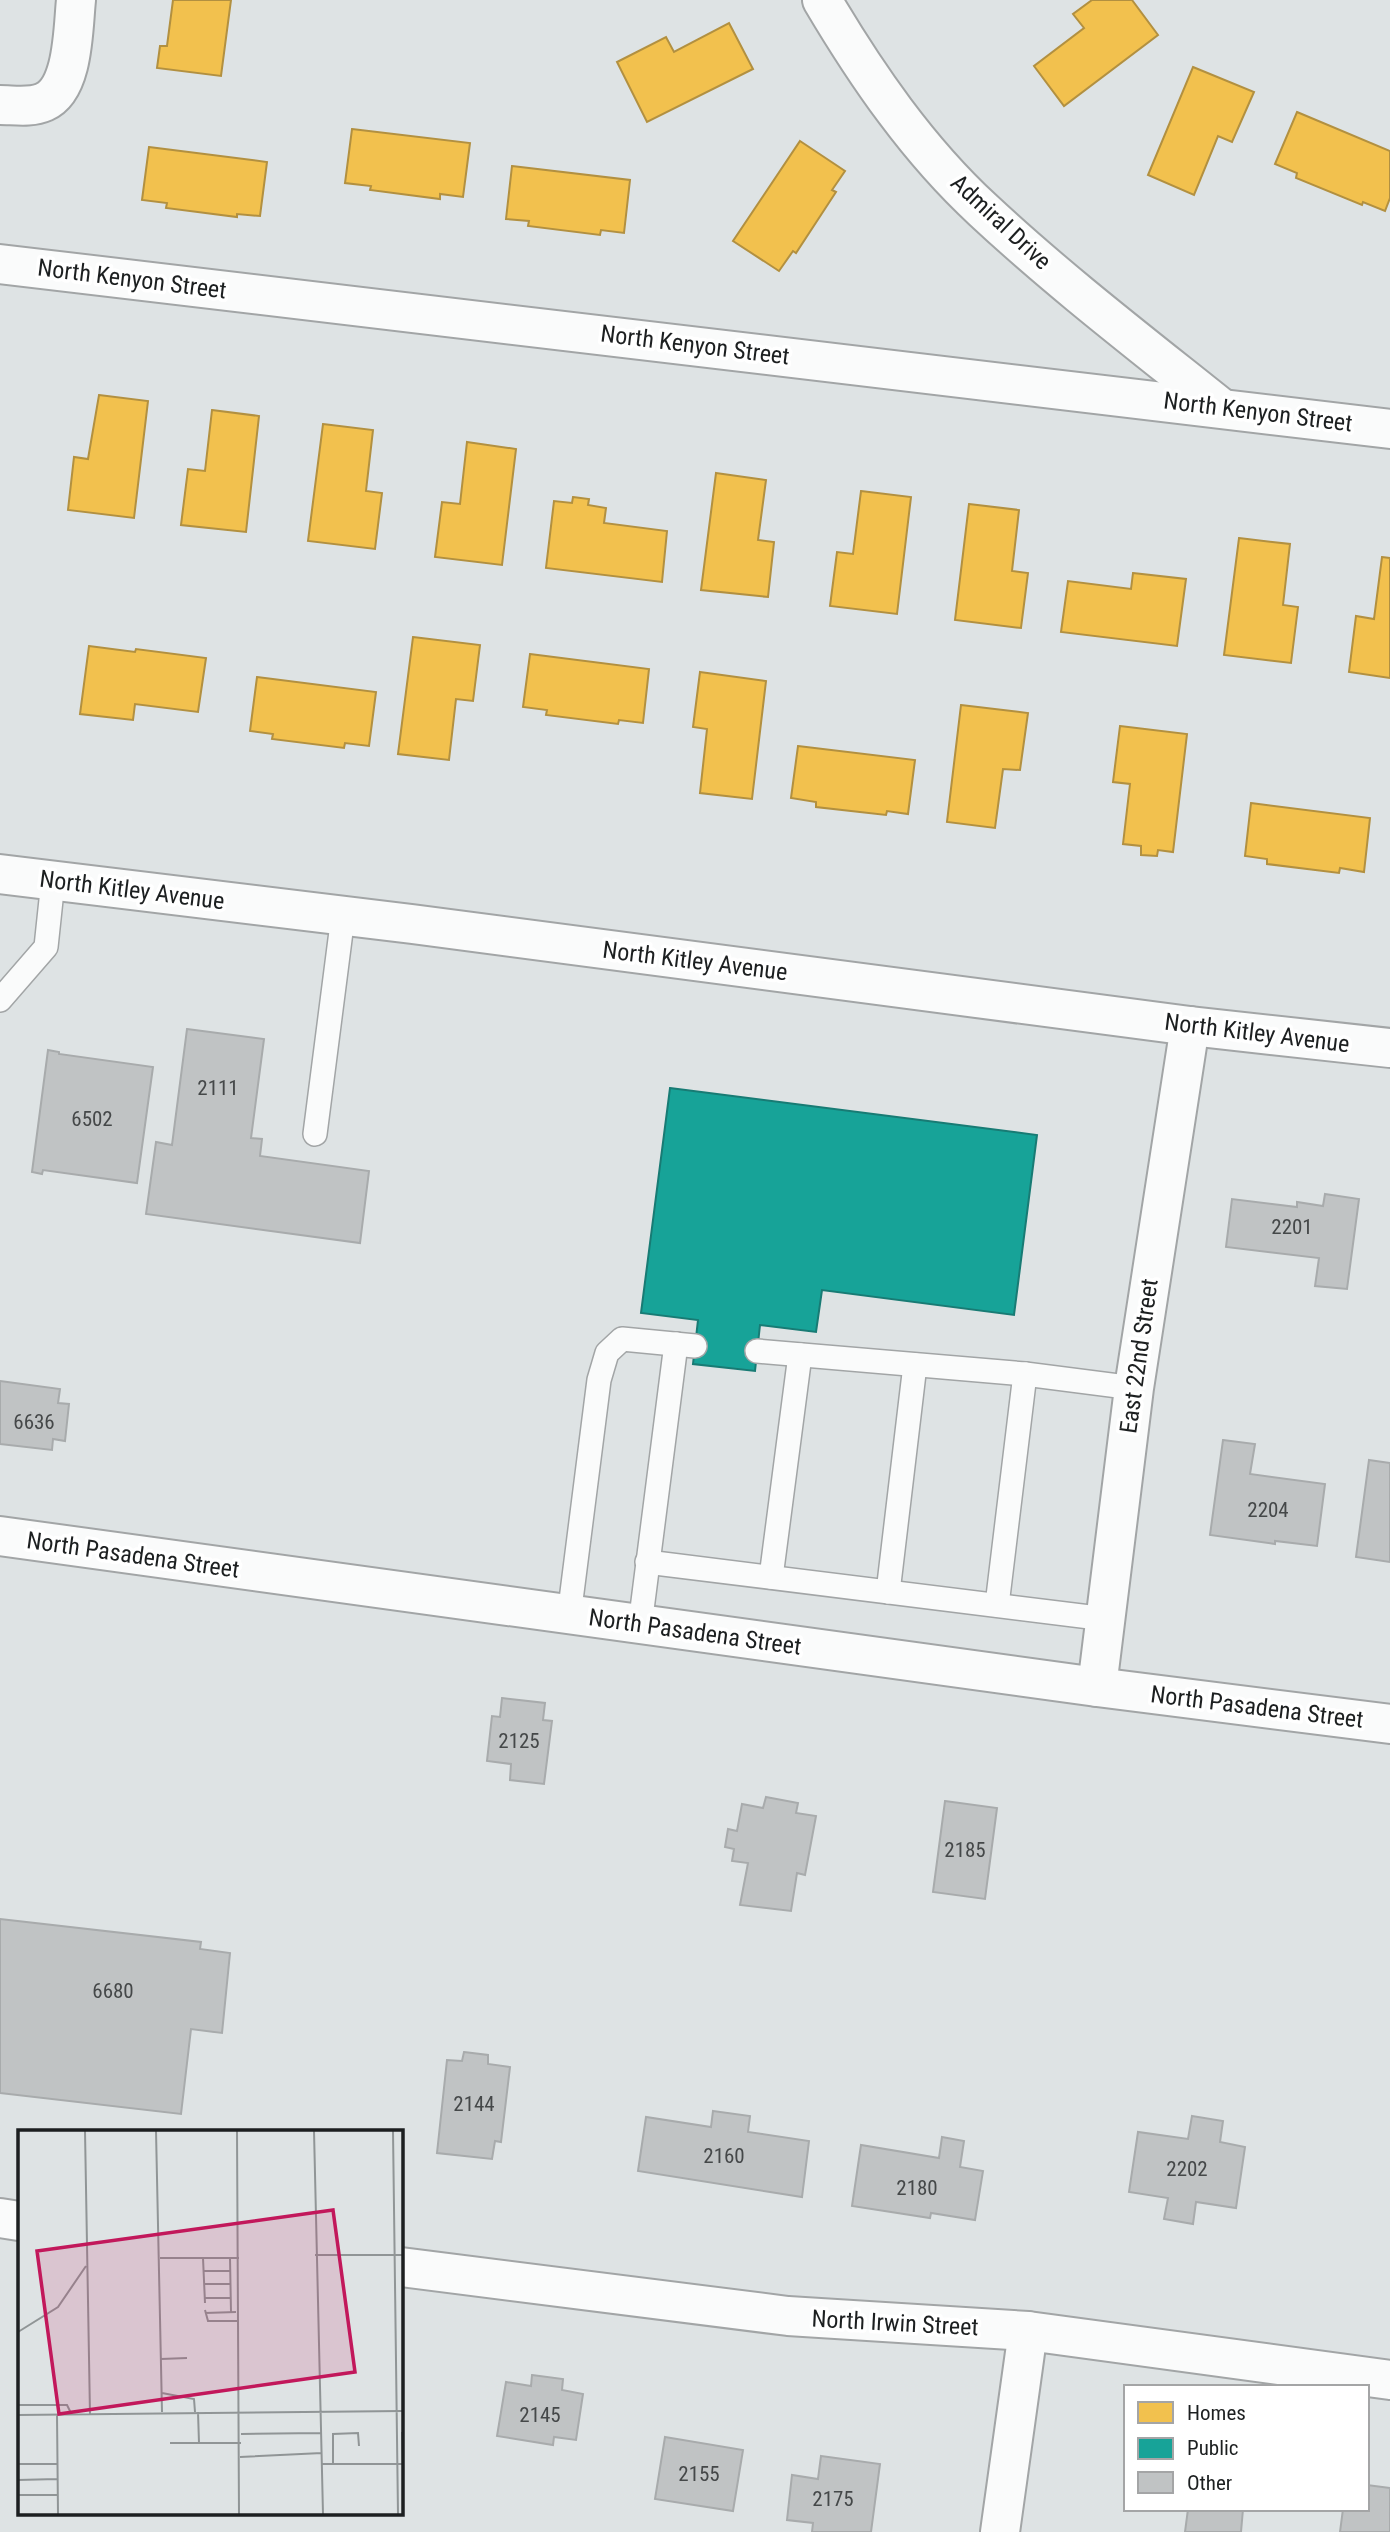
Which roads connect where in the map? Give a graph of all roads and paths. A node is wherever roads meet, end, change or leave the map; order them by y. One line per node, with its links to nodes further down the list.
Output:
1 (76, 0): 3 (street)
2 (822, 0): 5 (street, Admiral Drive)
3 (0, 105)
4 (0, 264): 5 (street, North Kenyon Street)
5 (1220, 407): 6 (street, North Kenyon Street)
6 (1390, 429)
7 (0, 874): 8 (street, North Kitley Avenue)
8 (53, 881): 9 (street, North Kitley Avenue); 10 (lane)
9 (343, 916): 11 (street, North Kitley Avenue); 13 (lane)
10 (0, 1000)
11 (1190, 1026): 12 (street, North Kitley Avenue); 18 (street, East 22nd Street)
12 (1390, 1048)
13 (315, 1134)
14 (757, 1351): 15 (lane)
15 (800, 1355): 16 (lane); 21 (lane)
16 (915, 1365): 17 (lane); 22 (lane)
17 (1025, 1374): 18 (lane); 23 (lane)
18 (1134, 1388): 25 (street, East 22nd Street)
19 (0, 1536): 24 (street, North Pasadena Street)
20 (647, 1562): 21 (lane); 24 (lane); 26 (lane)
21 (771, 1577): 22 (lane)
22 (888, 1592): 23 (lane)
23 (997, 1605): 25 (lane)
24 (569, 1616): 26 (street, North Pasadena Street)
25 (1106, 1619): 27 (street, East 22nd Street)
26 (640, 1625): 27 (street, North Pasadena Street)
27 (1097, 1687): 28 (street, North Pasadena Street)
28 (1390, 1724)
29 (0, 2218): 30 (street)
30 (18, 2221)
31 (402, 2267): 32 (street, North Irwin Street)
32 (1028, 2331): 33 (street, North Irwin Street); 34 (street)
33 (1390, 2379)
34 (1000, 2532)

